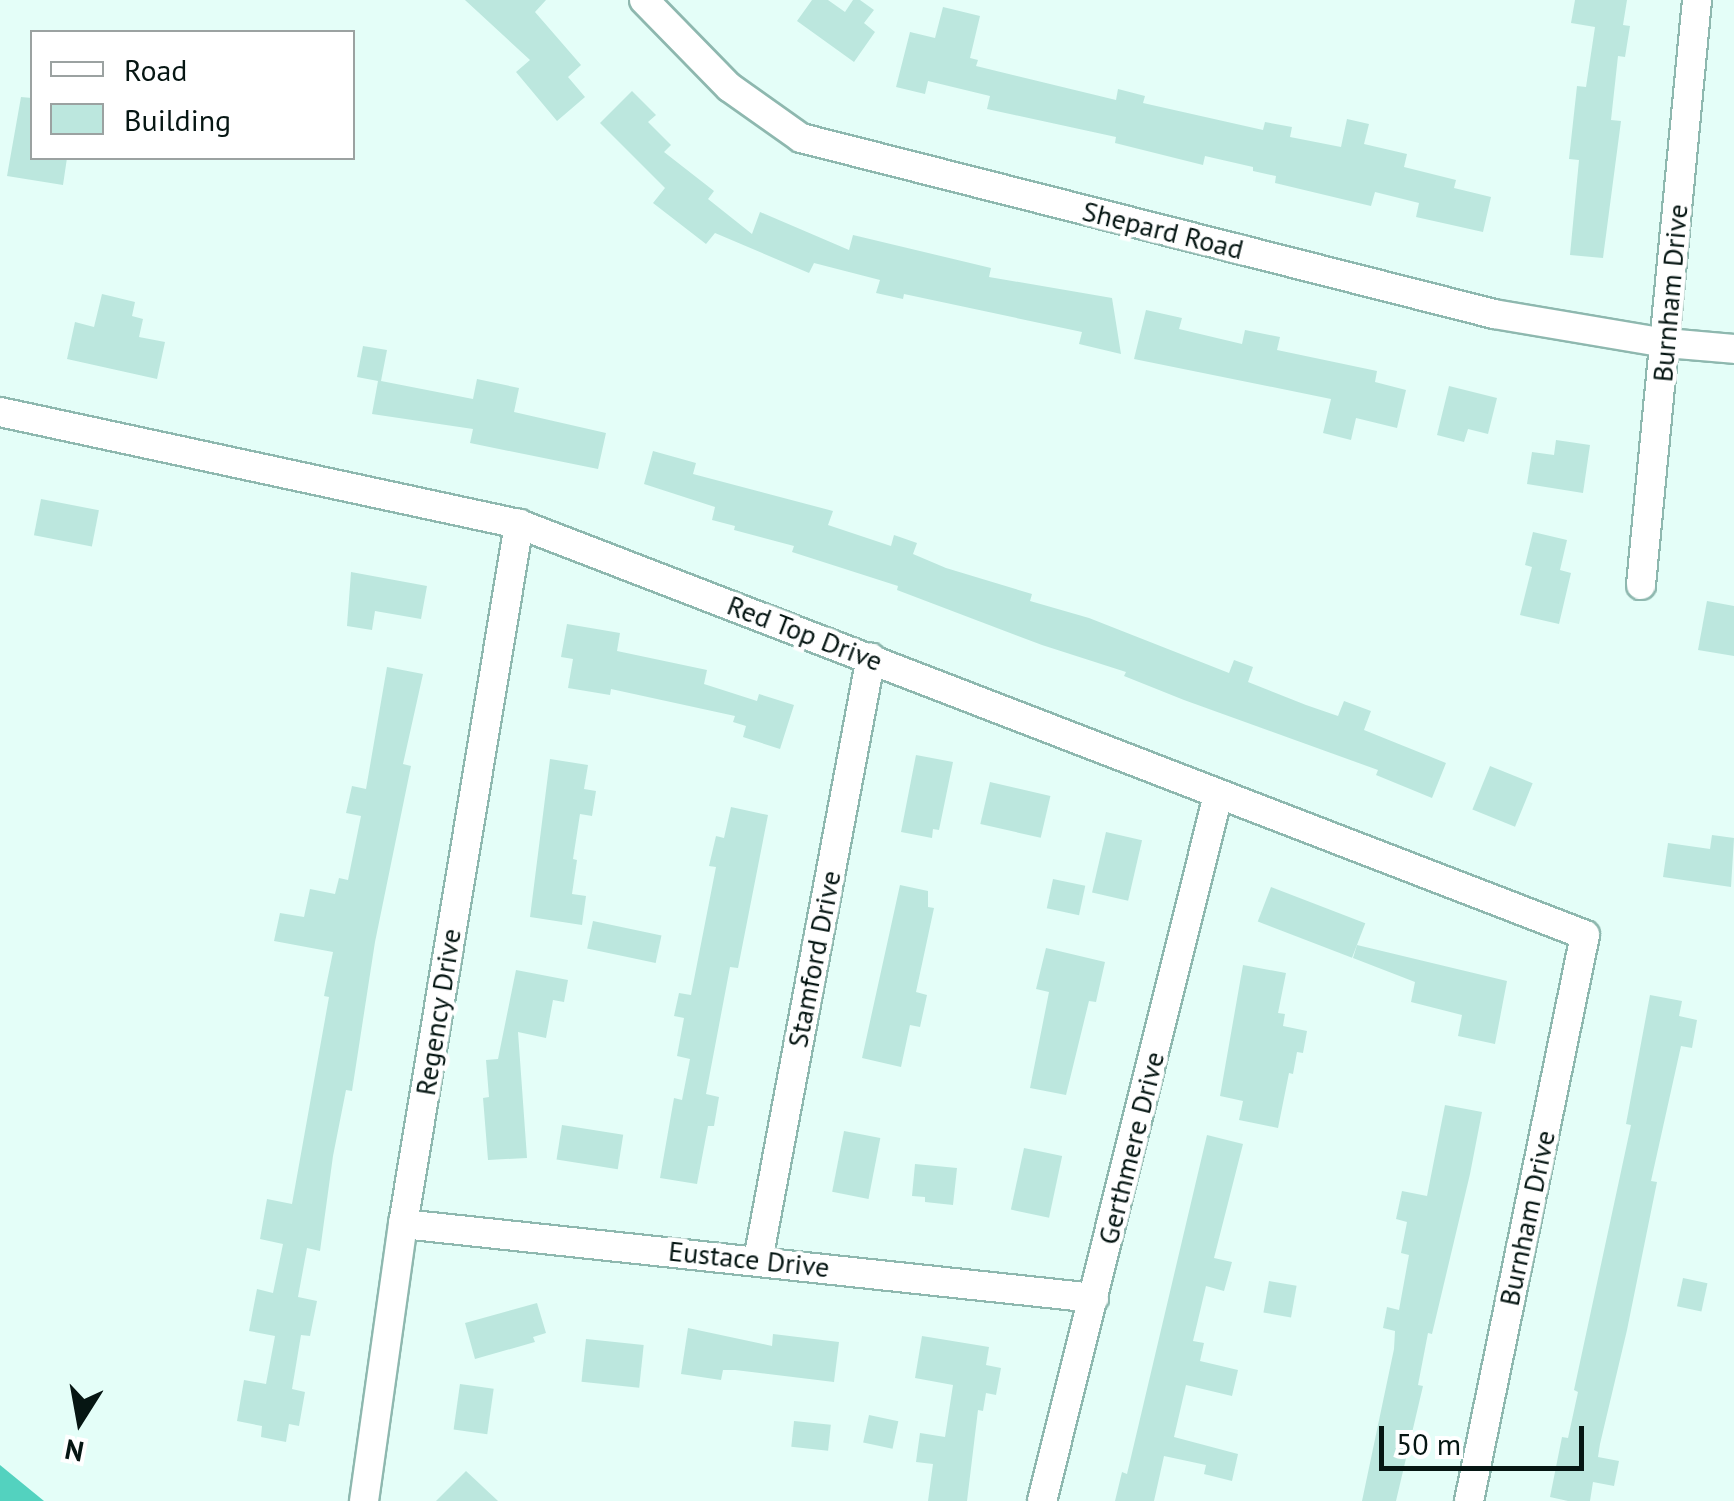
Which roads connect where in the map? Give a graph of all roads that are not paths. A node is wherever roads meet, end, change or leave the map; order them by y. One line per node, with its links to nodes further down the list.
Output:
1 (644, 0): 3 (street, Shepard Road)
2 (1697, 0): 3 (street, Burnham Drive)
3 (1666, 343): 4 (street, Shepard Road); 7 (street, Burnham Drive)
4 (1734, 349)
5 (0, 412): 6 (street, Red Top Drive)
6 (518, 524): 8 (street, Red Top Drive); 11 (street, Regency Drive)
7 (1640, 585)
8 (871, 657): 9 (street, Red Top Drive); 12 (street, Stamford Drive)
9 (1218, 795): 10 (street, Red Top Drive); 13 (street, Gerthmere Drive)
10 (1585, 935): 16 (street, Burnham Drive)
11 (403, 1224): 12 (street, Eustace Drive); 14 (street, Regency Drive)
12 (758, 1260): 13 (street, Eustace Drive)
13 (1094, 1298): 15 (street, Gerthmere Drive)
14 (364, 1501)
15 (1042, 1501)
16 (1469, 1501)

